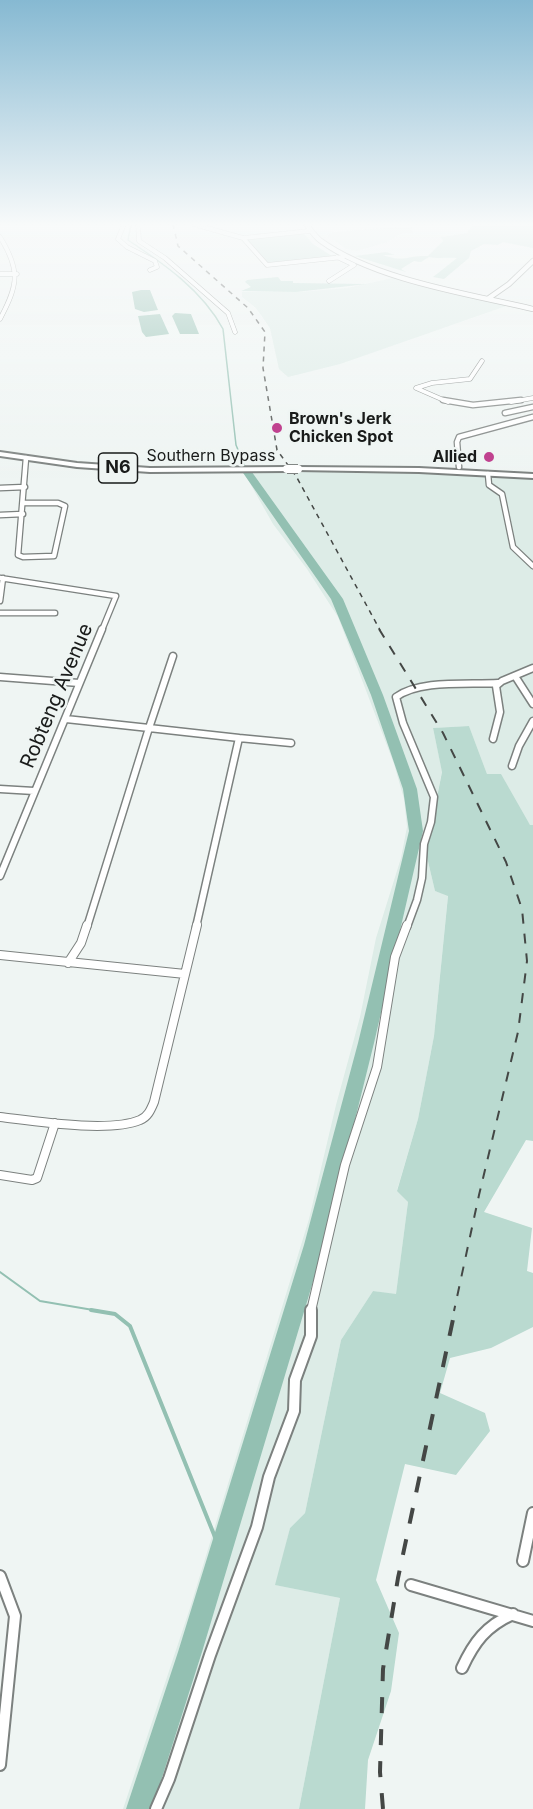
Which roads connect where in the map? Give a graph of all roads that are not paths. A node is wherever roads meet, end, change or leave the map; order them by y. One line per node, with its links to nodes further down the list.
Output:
1 (223, 308): 2 (street)
2 (235, 333)
3 (482, 361): 5 (street)
4 (533, 398): 5 (street)
5 (518, 400): 6 (street)
6 (532, 408): 7 (street)
7 (505, 413)
8 (533, 417): 12 (street)
9 (0, 454): 10 (highway, Southern Bypass / N6)
10 (26, 458): 11 (highway, Southern Bypass / N6, bridge); 16 (street)
11 (395, 467): 12 (highway, Southern Bypass / N6); 14 (highway, Southern Bypass / N6)
12 (459, 467): 13 (highway, Southern Bypass / N6)
13 (533, 471)
14 (488, 474): 15 (highway, Southern Bypass / N6); 21 (street)
15 (533, 476)
16 (25, 487): 17 (street); 18 (street)
17 (0, 488)
18 (24, 503): 19 (street); 19 (street)
19 (23, 514): 20 (street)
20 (0, 515)
21 (533, 566)
22 (1, 578): 23 (street); 30 (street, Robteng Avenue)
23 (0, 601)
24 (0, 613): 25 (street)
25 (55, 613)
26 (173, 656): 35 (street)
27 (533, 668): 28 (street)
28 (515, 676): 31 (street); 32 (street)
29 (0, 677): 30 (street)
30 (79, 683): 33 (street, Robteng Avenue)
31 (498, 683): 37 (street); 57 (street)
32 (533, 704)
33 (66, 720): 35 (street); 41 (street, Robteng Avenue)
34 (533, 721): 39 (street)
35 (149, 728): 36 (street); 44 (street)
36 (239, 738): 38 (street); 45 (street)
37 (492, 739)
38 (291, 743)
39 (512, 766)
40 (0, 789): 41 (street)
41 (34, 791): 42 (street, Robteng Avenue)
42 (0, 876)
43 (0, 955): 44 (street)
44 (68, 963): 45 (street)
45 (185, 974): 47 (street)
46 (0, 1117): 47 (street)
47 (55, 1123): 48 (street)
48 (0, 1175)
49 (533, 1513): 50 (street)
50 (523, 1561)
51 (0, 1576): 56 (street)
52 (411, 1585): 53 (street)
53 (513, 1614): 54 (street); 55 (street)
54 (533, 1621)
55 (462, 1668)
56 (0, 1765)
57 (156, 1809)

